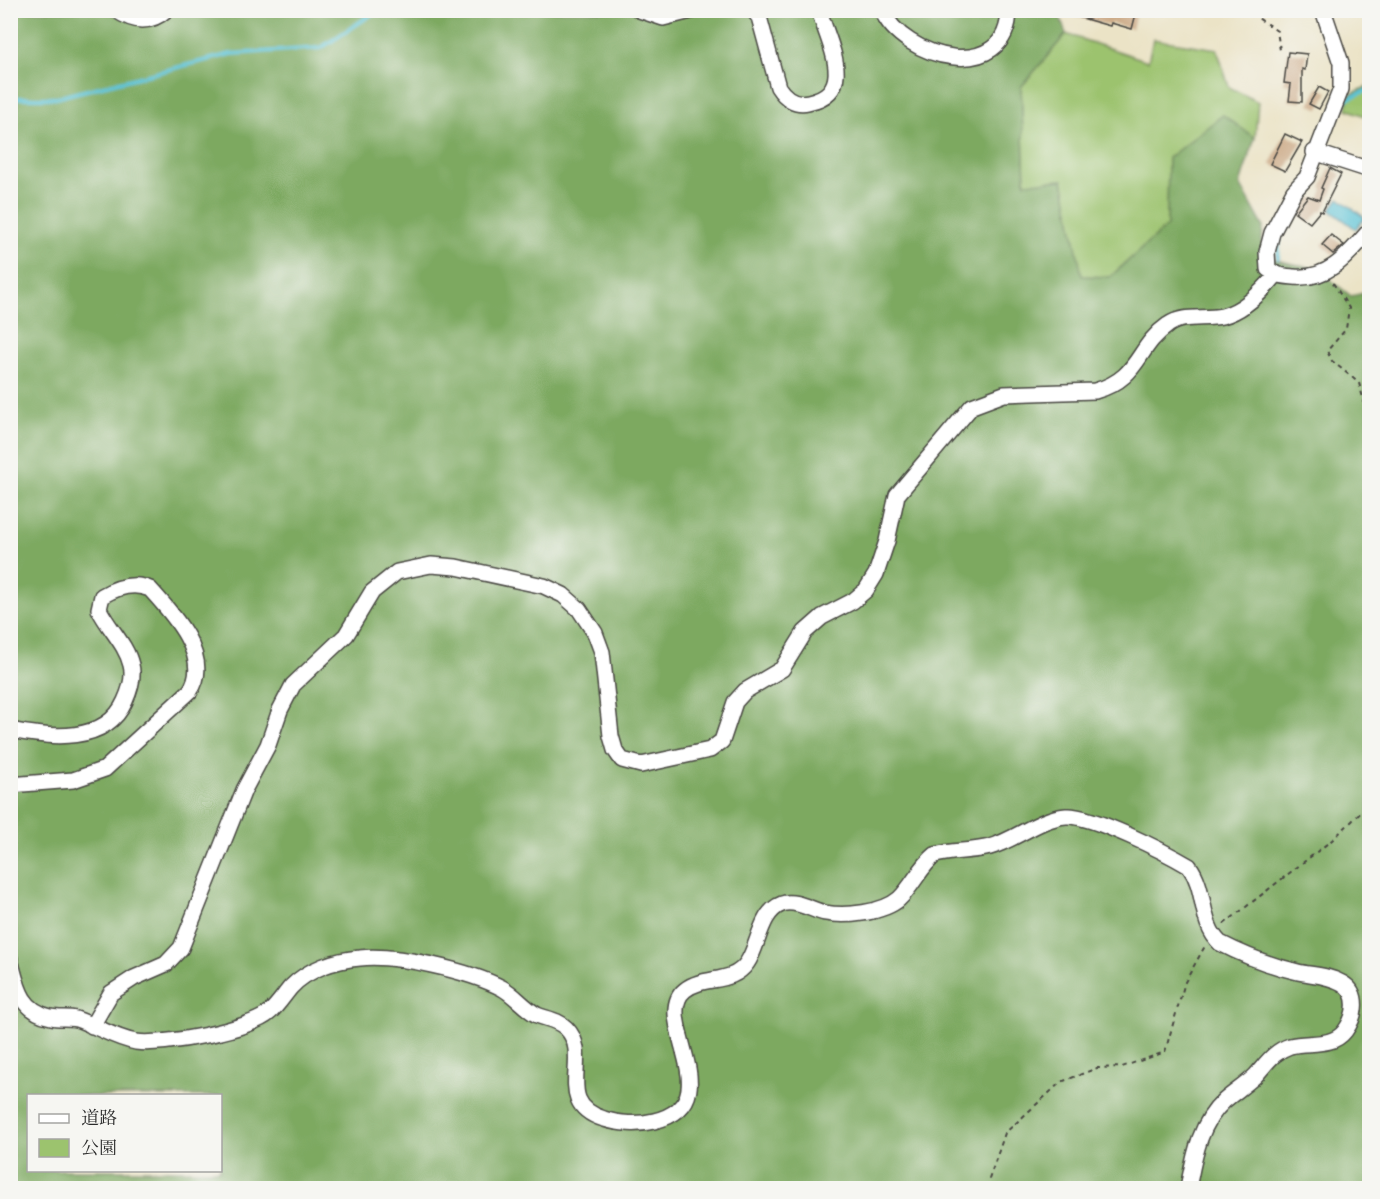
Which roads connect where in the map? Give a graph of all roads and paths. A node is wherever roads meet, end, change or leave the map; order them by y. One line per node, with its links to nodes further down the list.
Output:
1 (116, 10): 2 (street)
2 (166, 10)
3 (639, 10): 4 (street)
4 (695, 10)
5 (753, 10): 6 (street)
6 (819, 10)
7 (882, 10): 8 (street)
8 (1009, 10)
9 (1258, 10): 11 (path)
10 (1323, 10): 12 (street)
11 (1280, 50)
12 (1314, 152): 13 (street); 16 (street)
13 (1370, 170)
14 (1370, 230): 15 (street)
15 (1330, 270): 16 (street); 17 (path)
16 (1276, 275): 23 (street)
17 (1370, 424)
18 (10, 730): 19 (street)
19 (10, 785)
20 (1370, 804): 21 (path)
21 (1212, 935): 23 (street); 24 (path); 25 (street)
22 (10, 959): 23 (street)
23 (92, 1026)
24 (986, 1188)
25 (1188, 1188)

